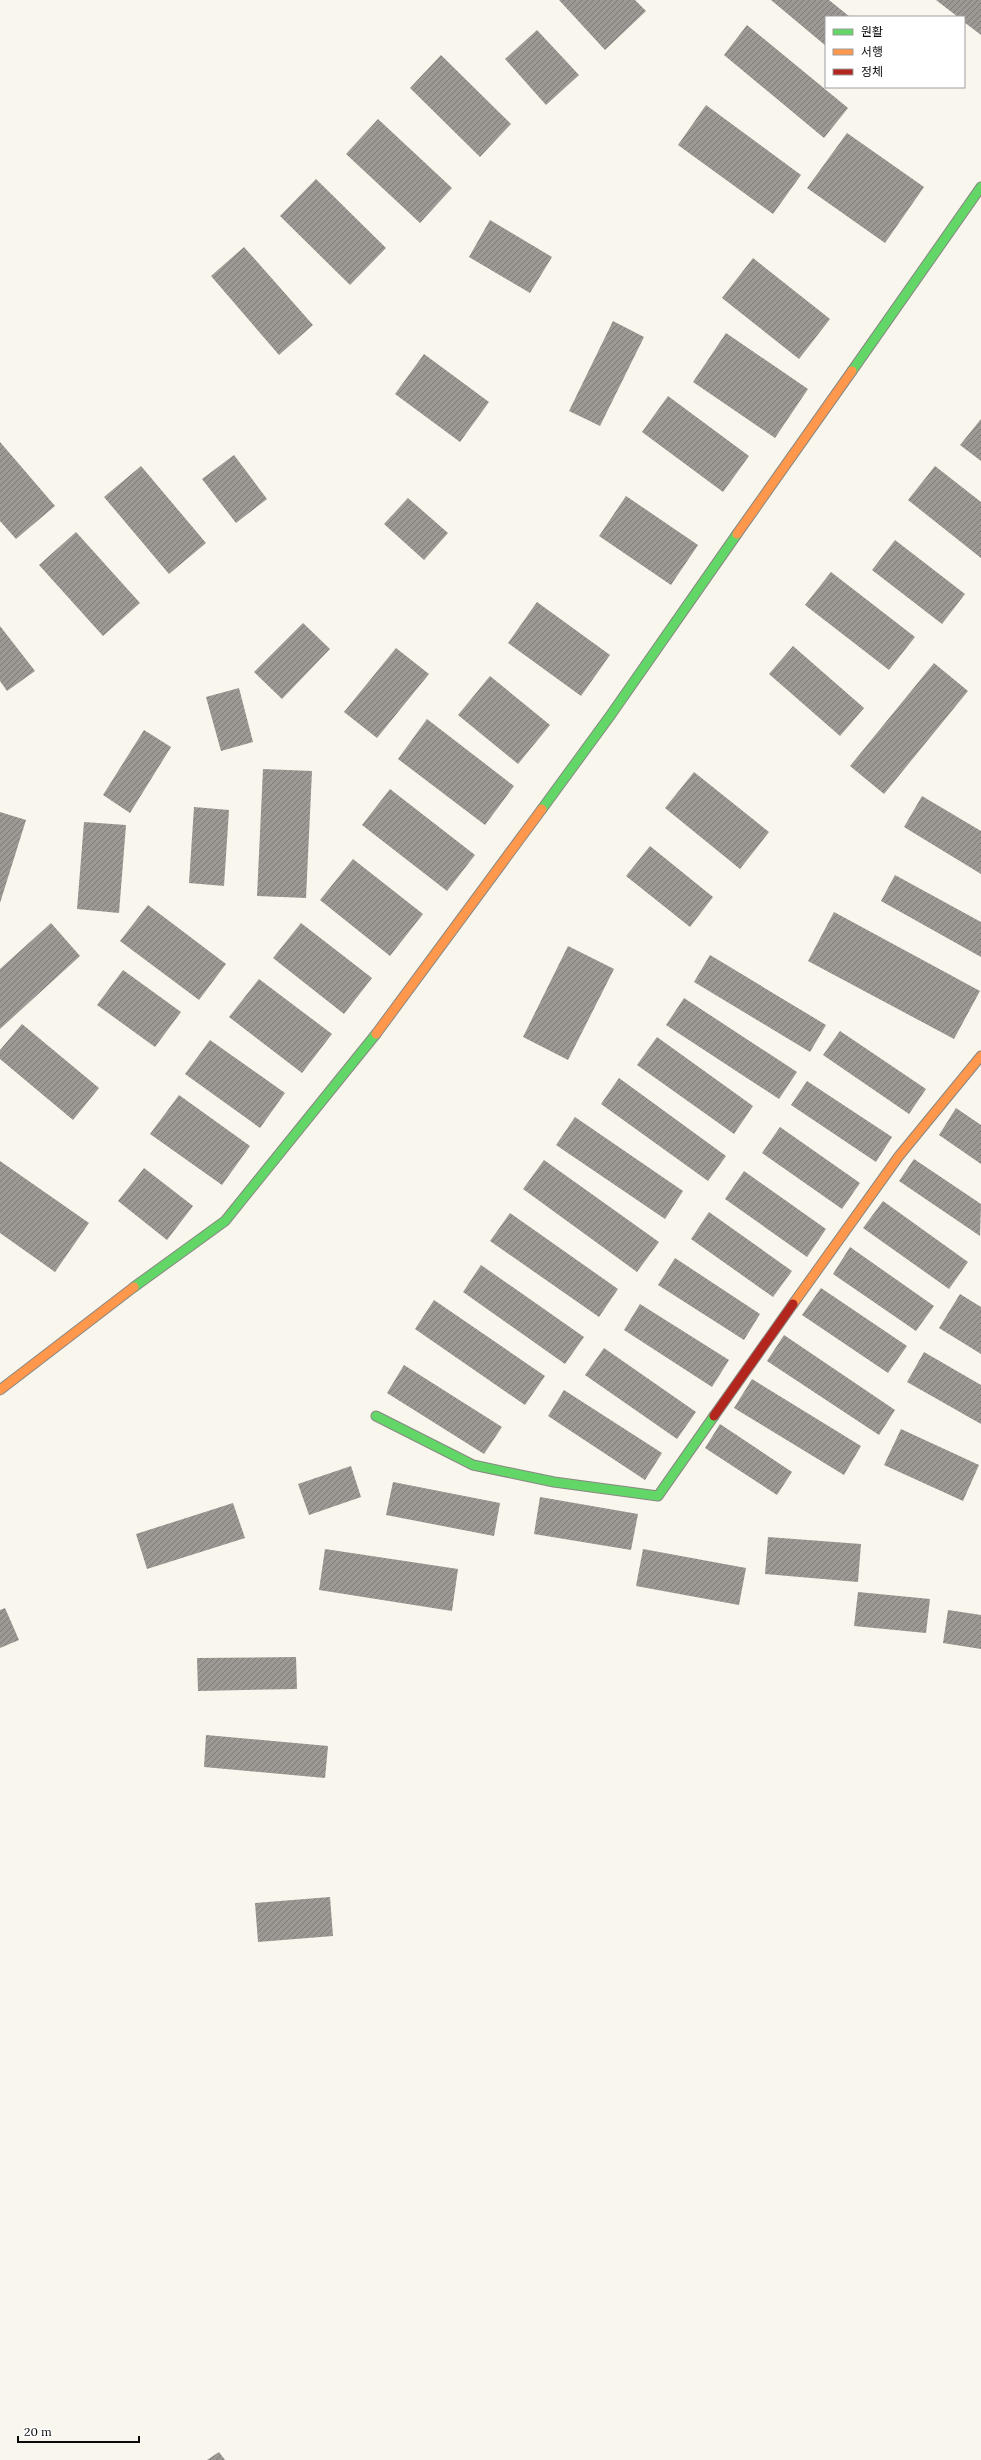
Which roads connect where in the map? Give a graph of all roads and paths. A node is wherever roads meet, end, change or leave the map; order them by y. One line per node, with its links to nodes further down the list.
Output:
1 (981, 187): 3 (street)
2 (981, 1056): 4 (street)
3 (0, 1390)
4 (376, 1416)

